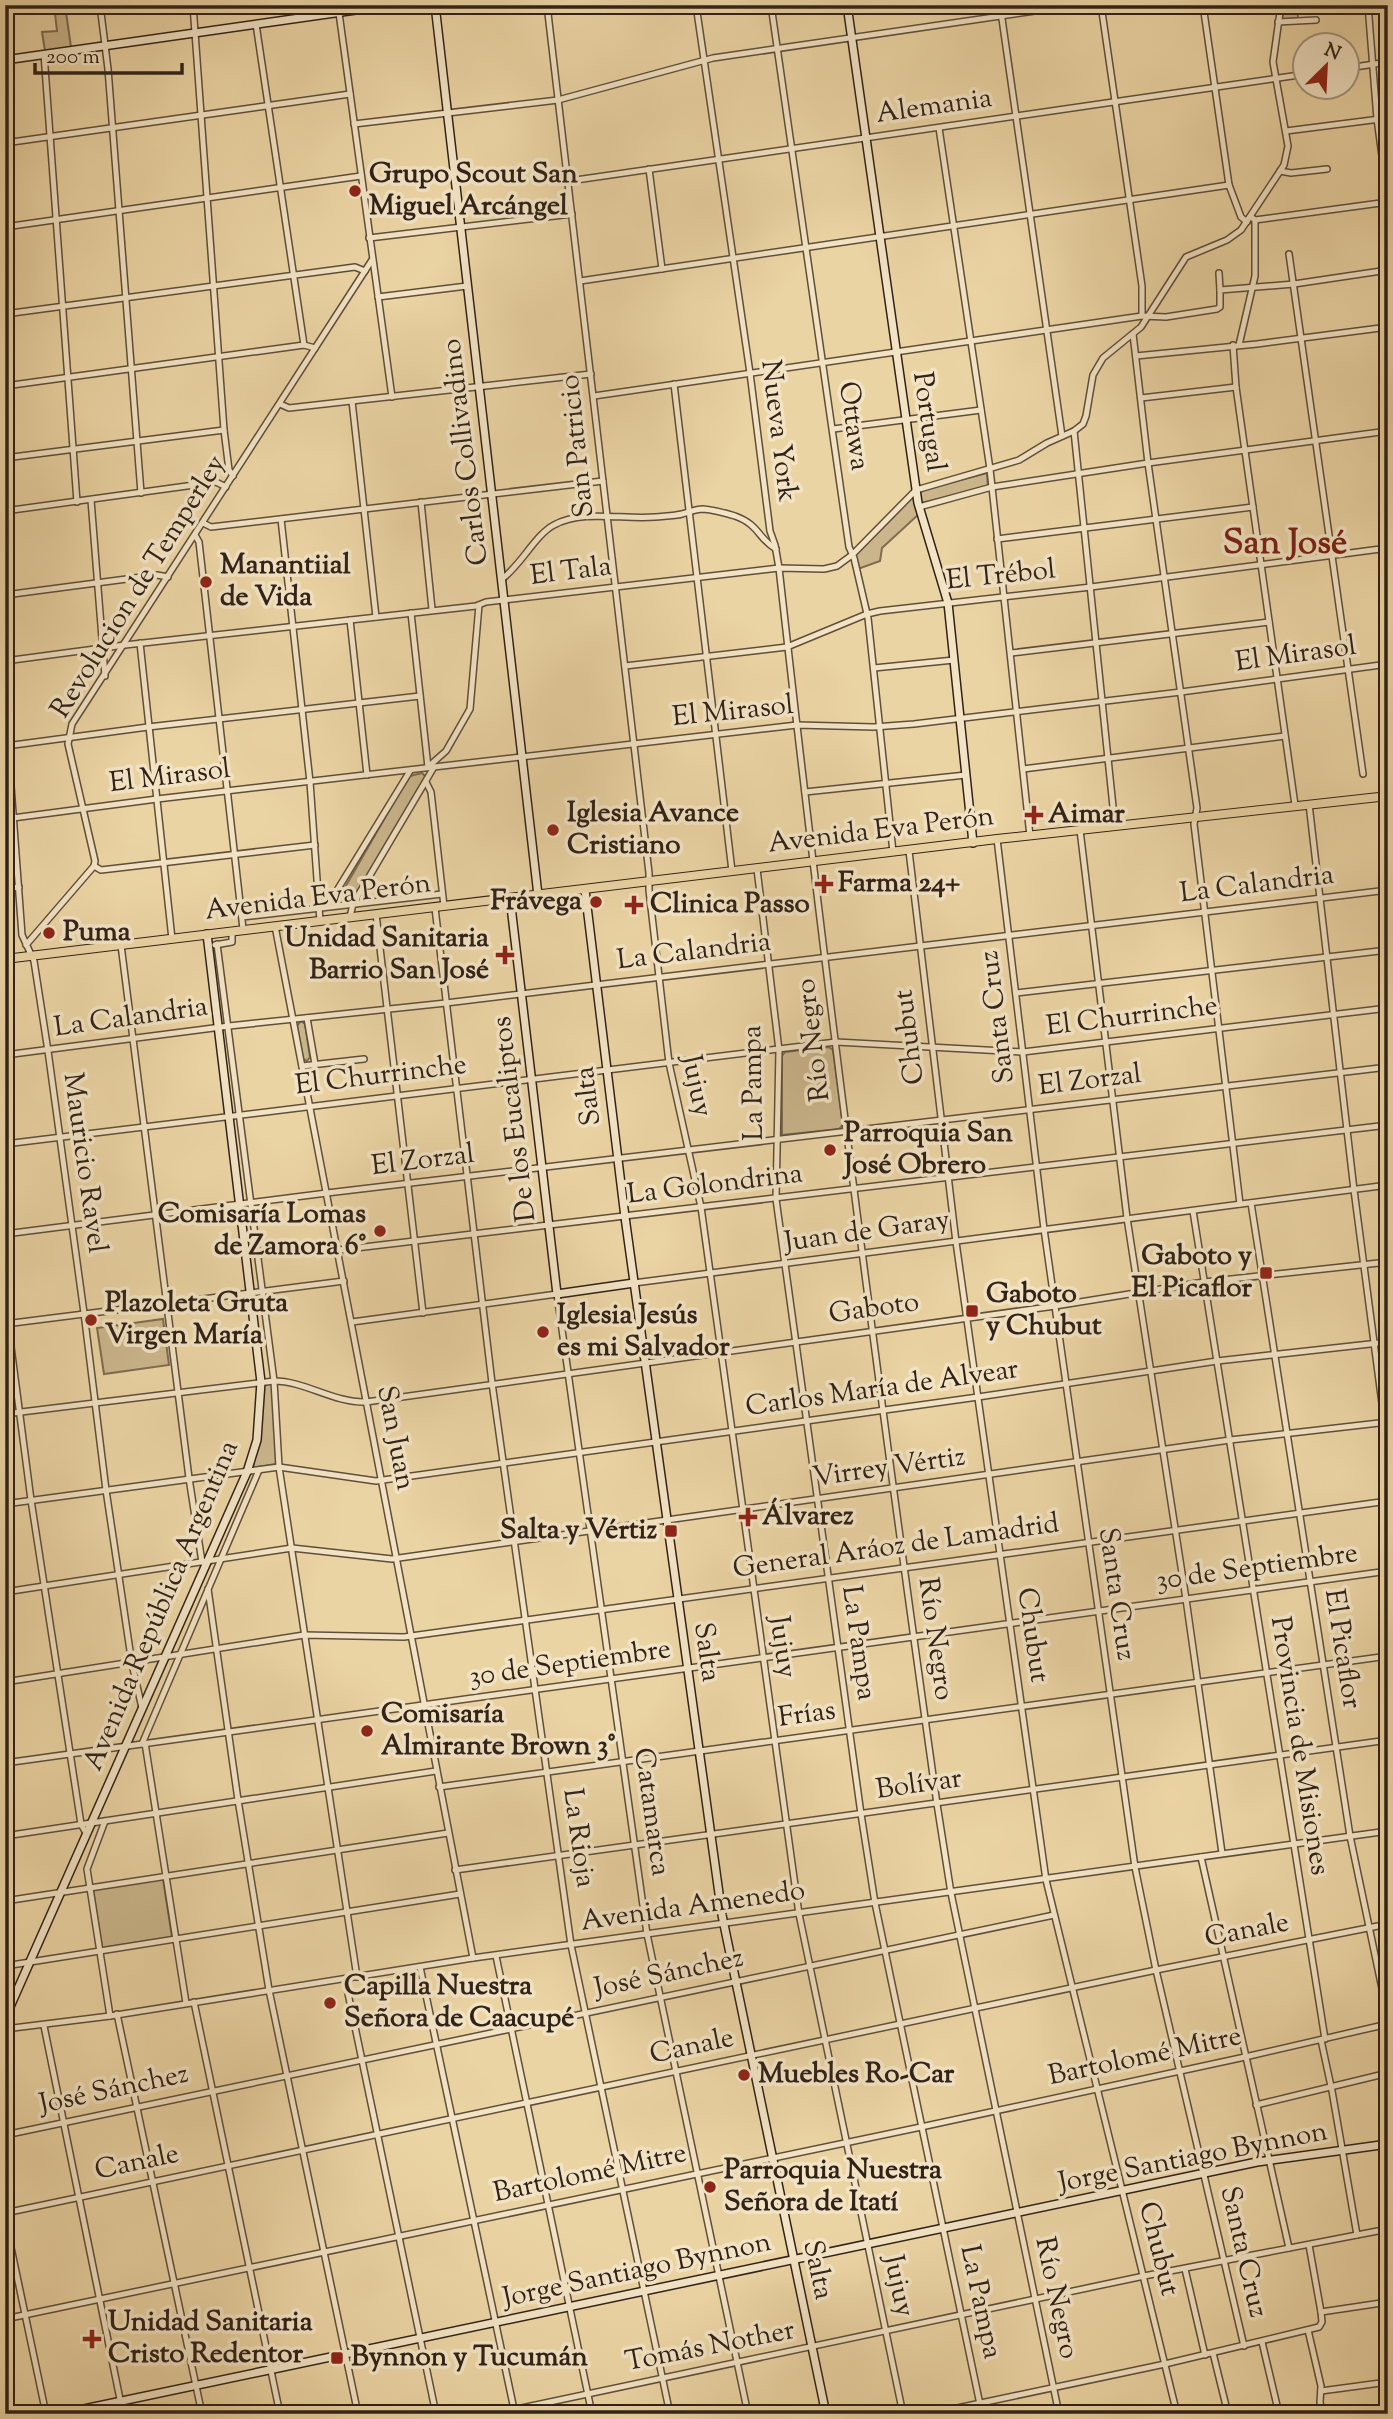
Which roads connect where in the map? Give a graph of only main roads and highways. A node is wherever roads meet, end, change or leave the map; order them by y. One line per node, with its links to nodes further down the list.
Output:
1 (1388, 796): 2 (main road, Avenida Eva Perón)
2 (5, 959)

